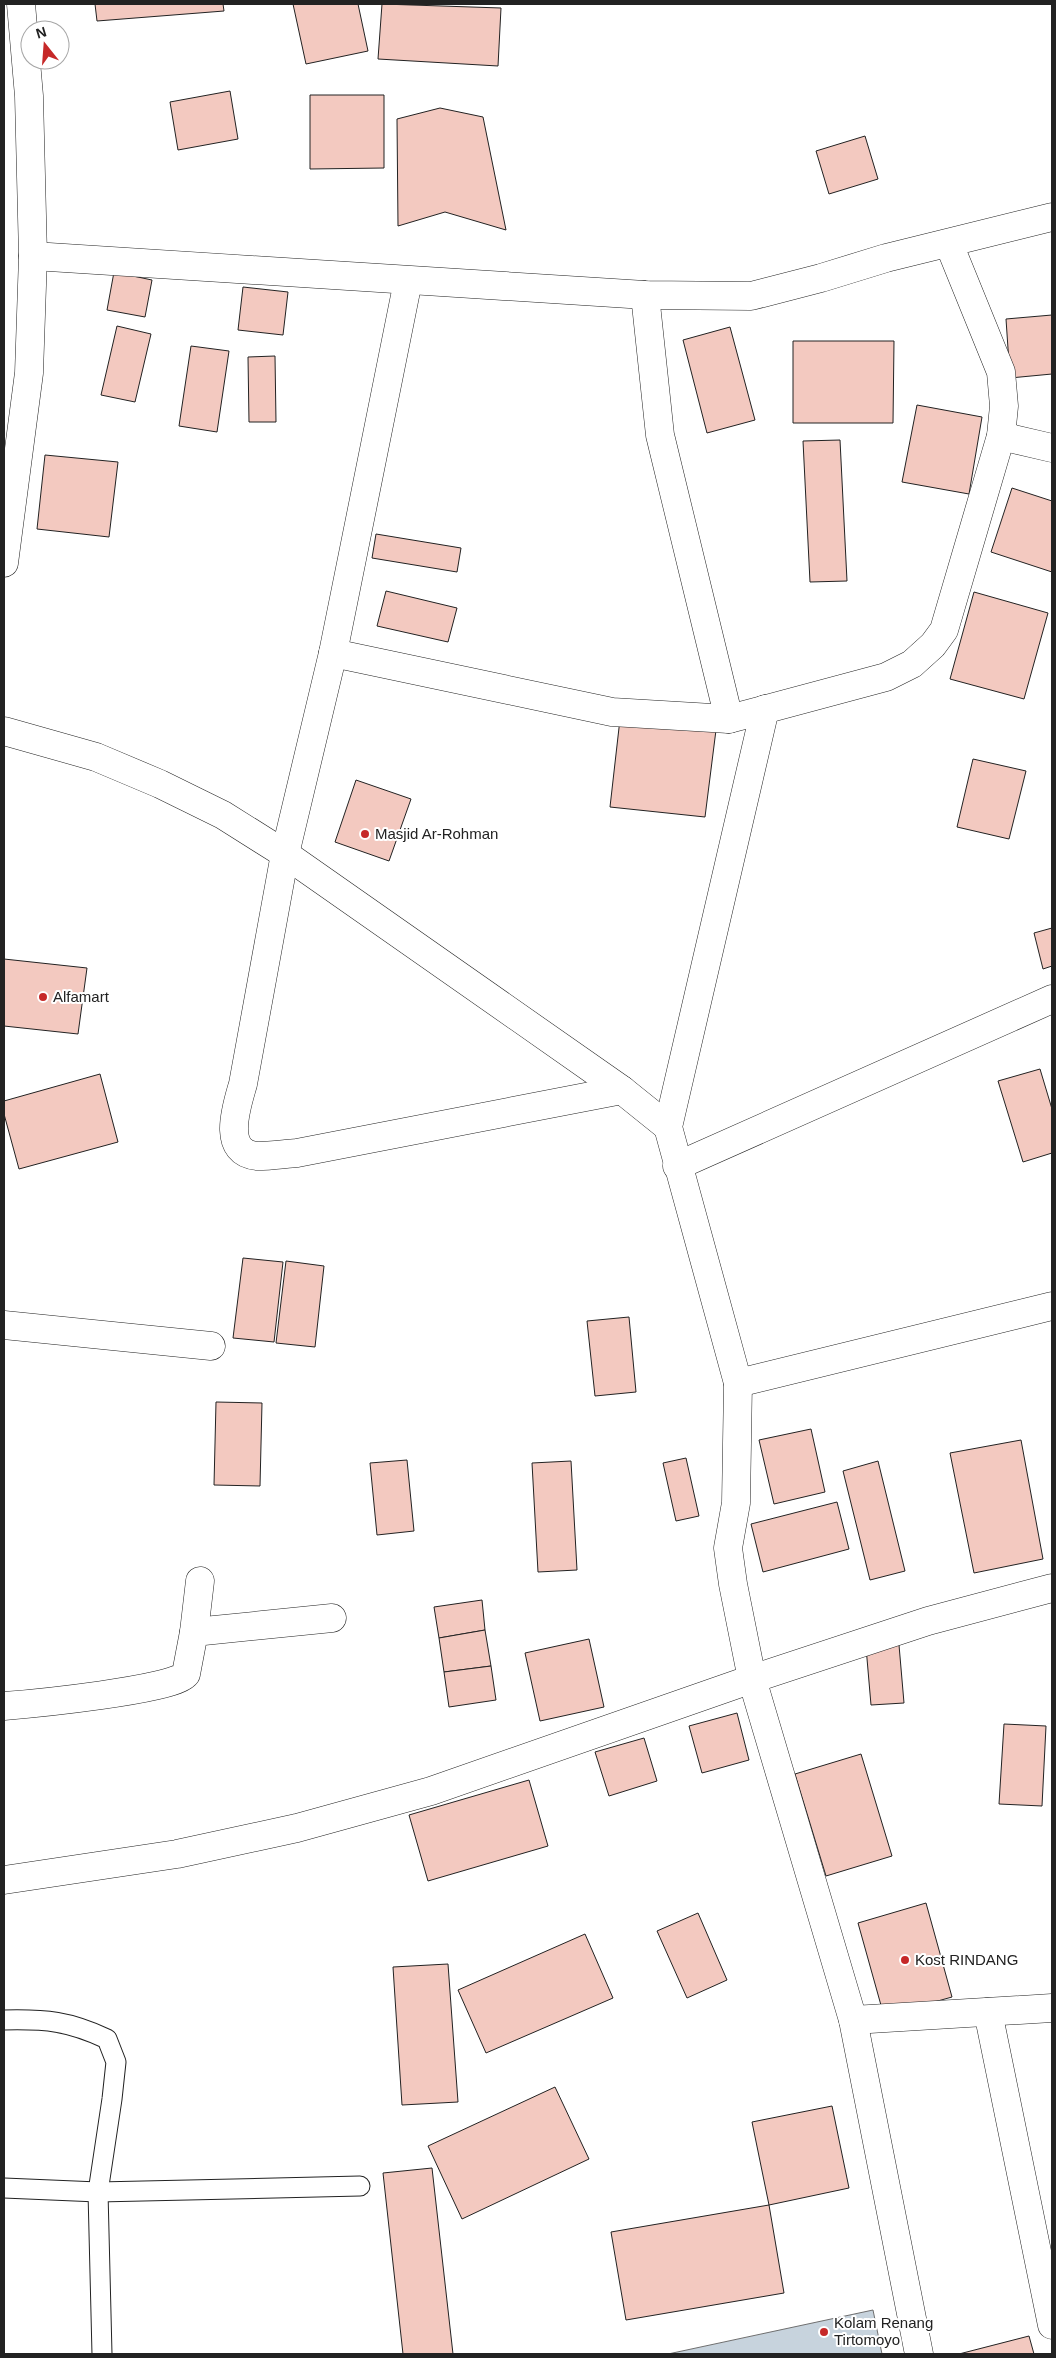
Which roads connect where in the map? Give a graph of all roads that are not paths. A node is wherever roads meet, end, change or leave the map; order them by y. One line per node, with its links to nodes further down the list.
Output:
1 (21, 4): 4 (street)
2 (1052, 217): 3 (street)
3 (950, 244): 6 (street); 7 (street)
4 (33, 256): 5 (street); 9 (street)
5 (408, 281): 6 (street); 10 (street)
6 (645, 295): 12 (street)
7 (1001, 436): 8 (street); 11 (street)
8 (1052, 448)
9 (4, 563)
10 (333, 653): 12 (street); 14 (street)
11 (765, 709): 12 (street); 17 (street)
12 (729, 719)
13 (4, 731): 14 (street)
14 (285, 854): 16 (street); 16 (street)
15 (1052, 999): 18 (street)
16 (622, 1090): 17 (street)
17 (668, 1127): 18 (street)
18 (677, 1166): 22 (street)
19 (1052, 1306): 22 (street)
20 (4, 1325): 21 (street)
21 (211, 1346)
22 (738, 1382): 27 (street)
23 (200, 1581): 26 (street)
24 (1052, 1588): 27 (street)
25 (332, 1618): 26 (street)
26 (194, 1632): 28 (street)
27 (752, 1678): 29 (street); 33 (street)
28 (4, 1706)
29 (4, 1880)
30 (1052, 2008): 31 (street)
31 (988, 2012): 33 (street); 37 (street)
32 (4, 2020): 36 (lane)
33 (853, 2020): 39 (street)
34 (360, 2186): 36 (lane)
35 (4, 2188): 36 (lane)
36 (98, 2192): 38 (lane)
37 (1052, 2325)
38 (102, 2354)
39 (919, 2354)

